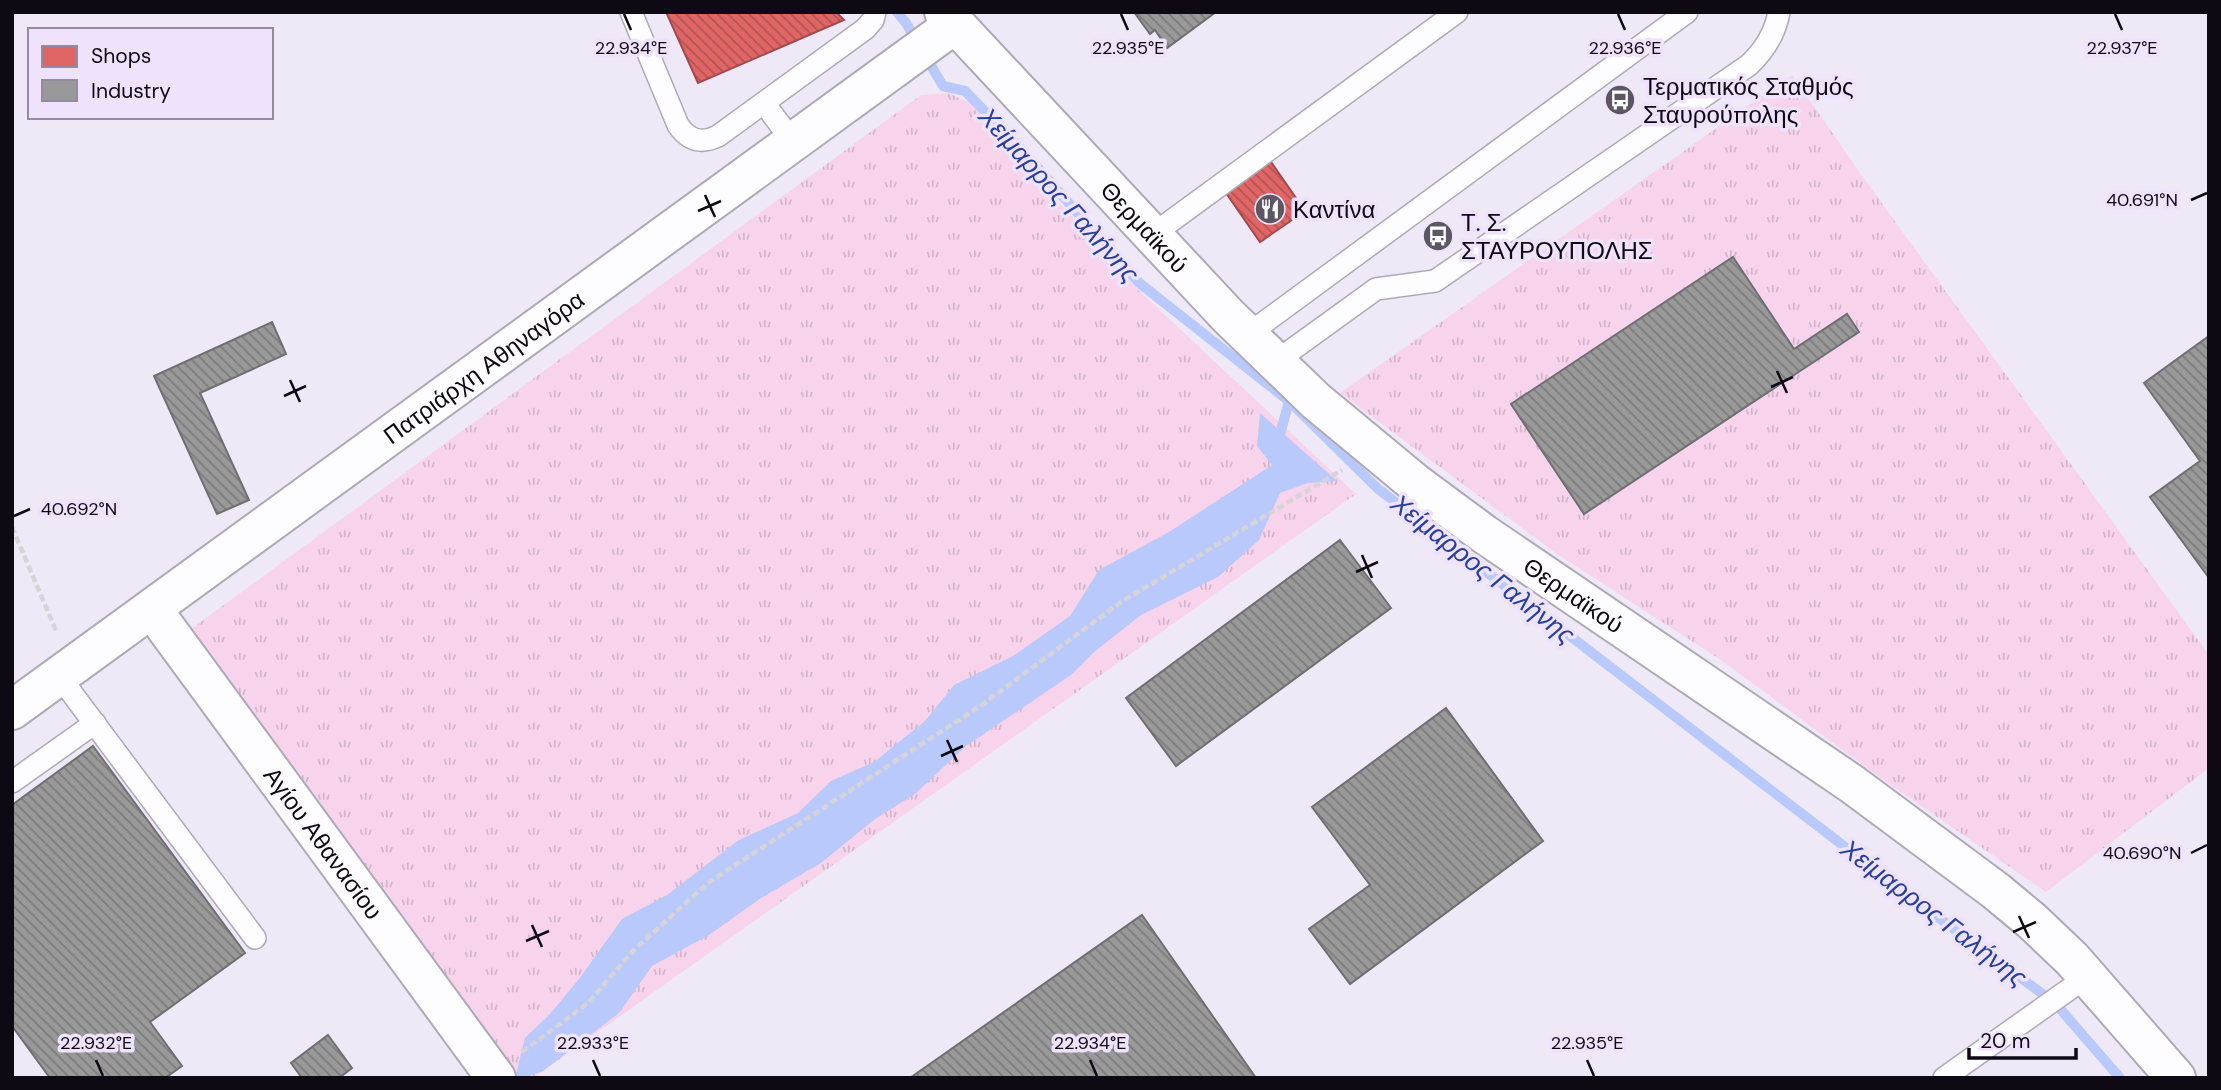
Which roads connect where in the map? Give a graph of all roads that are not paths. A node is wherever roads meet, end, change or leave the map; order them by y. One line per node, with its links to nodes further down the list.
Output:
1 (631, 12): 7 (lane)
2 (875, 12): 7 (lane)
3 (1457, 12): 9 (lane)
4 (1687, 12): 10 (lane)
5 (1779, 12): 11 (lane)
6 (949, 18): 8 (street, Πατριάρχη Αθηναγόρα); 9 (street, Θερμαϊκού)
7 (764, 103): 8 (lane)
8 (793, 142): 12 (street, Πατριάρχη Αθηναγόρα)
9 (1152, 234): 10 (street, Θερμαϊκού)
10 (1247, 335): 11 (street, Θερμαϊκού)
11 (1275, 362): 18 (street, Θερμαϊκού)
12 (152, 609): 13 (street, Πατριάρχη Αθηναγόρα); 19 (street, Αγίου Αθανασίου)
13 (67, 670): 14 (street, Πατριάρχη Αθηναγόρα); 15 (lane)
14 (12, 710)
15 (95, 723): 16 (lane); 17 (lane)
16 (12, 782)
17 (254, 938)
18 (2088, 976): 20 (lane); 21 (street, Θερμαϊκού)
19 (495, 1076)
20 (1944, 1078)
21 (2176, 1078)

